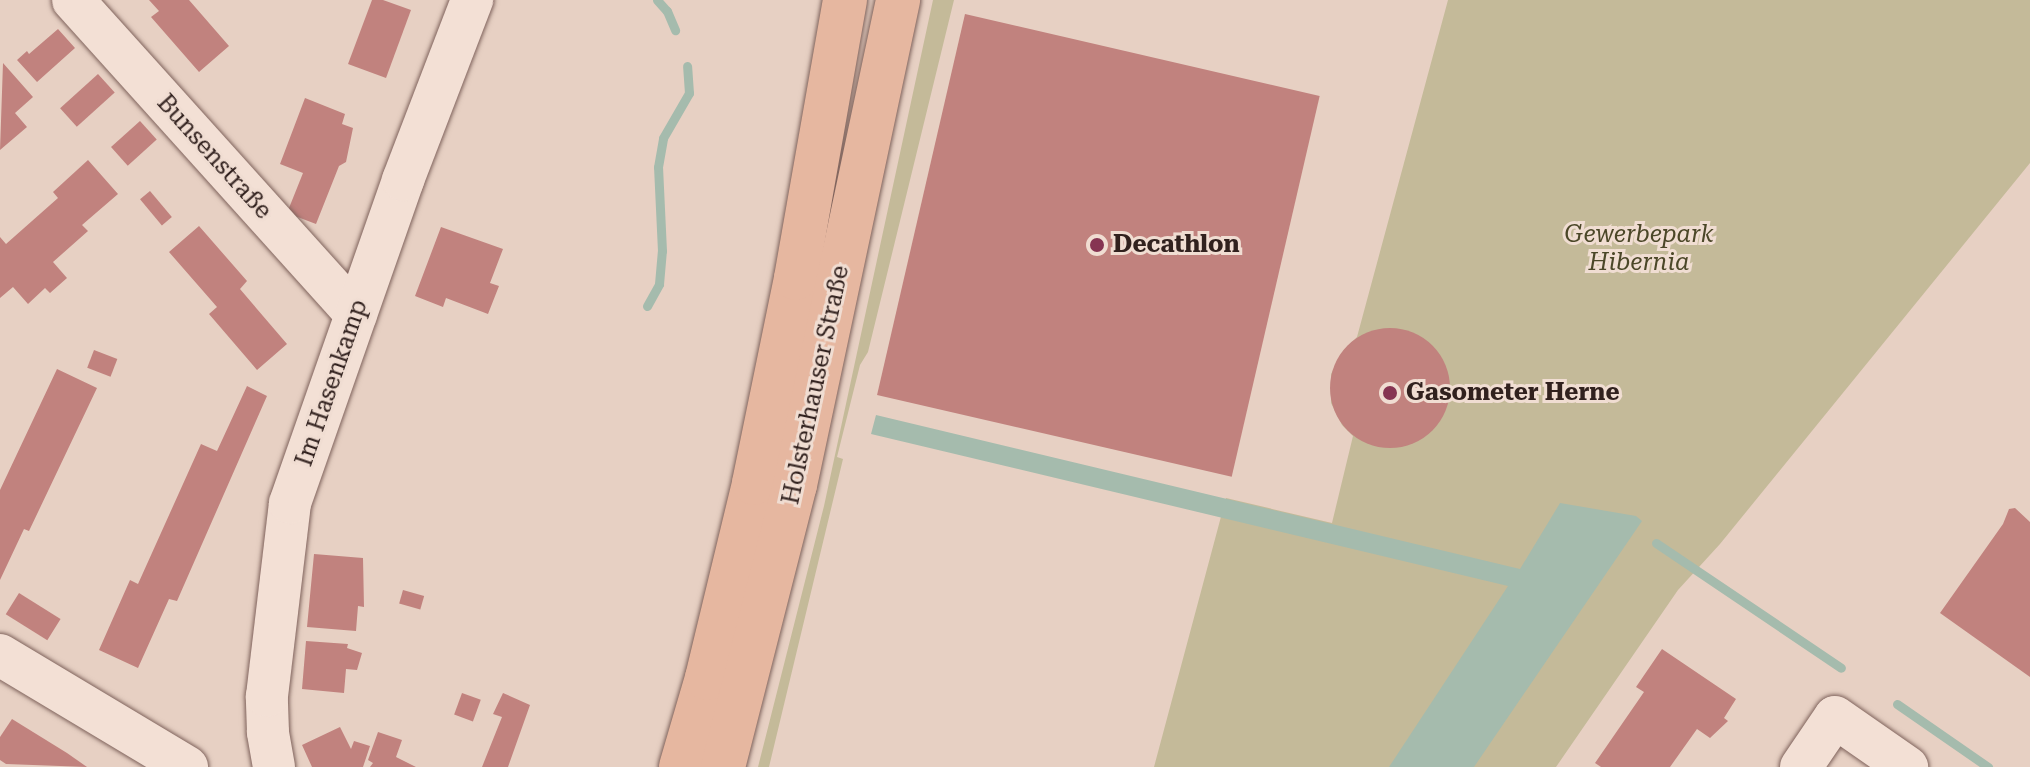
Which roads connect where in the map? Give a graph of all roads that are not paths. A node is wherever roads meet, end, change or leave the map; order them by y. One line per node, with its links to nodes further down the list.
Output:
1 (73, 0): 5 (street, Bunsenstraße)
2 (472, 0): 5 (street, Im Hasenkamp)
3 (845, 0): 9 (main road, Holsterhauser Straße)
4 (898, 0): 10 (main road, Holsterhauser Straße)
5 (356, 314): 7 (street, Im Hasenkamp)
6 (0, 655): 8 (street)
7 (265, 764)
8 (187, 767)
9 (681, 767)
10 (723, 767)
11 (1801, 767): 12 (street)
12 (1907, 767)

